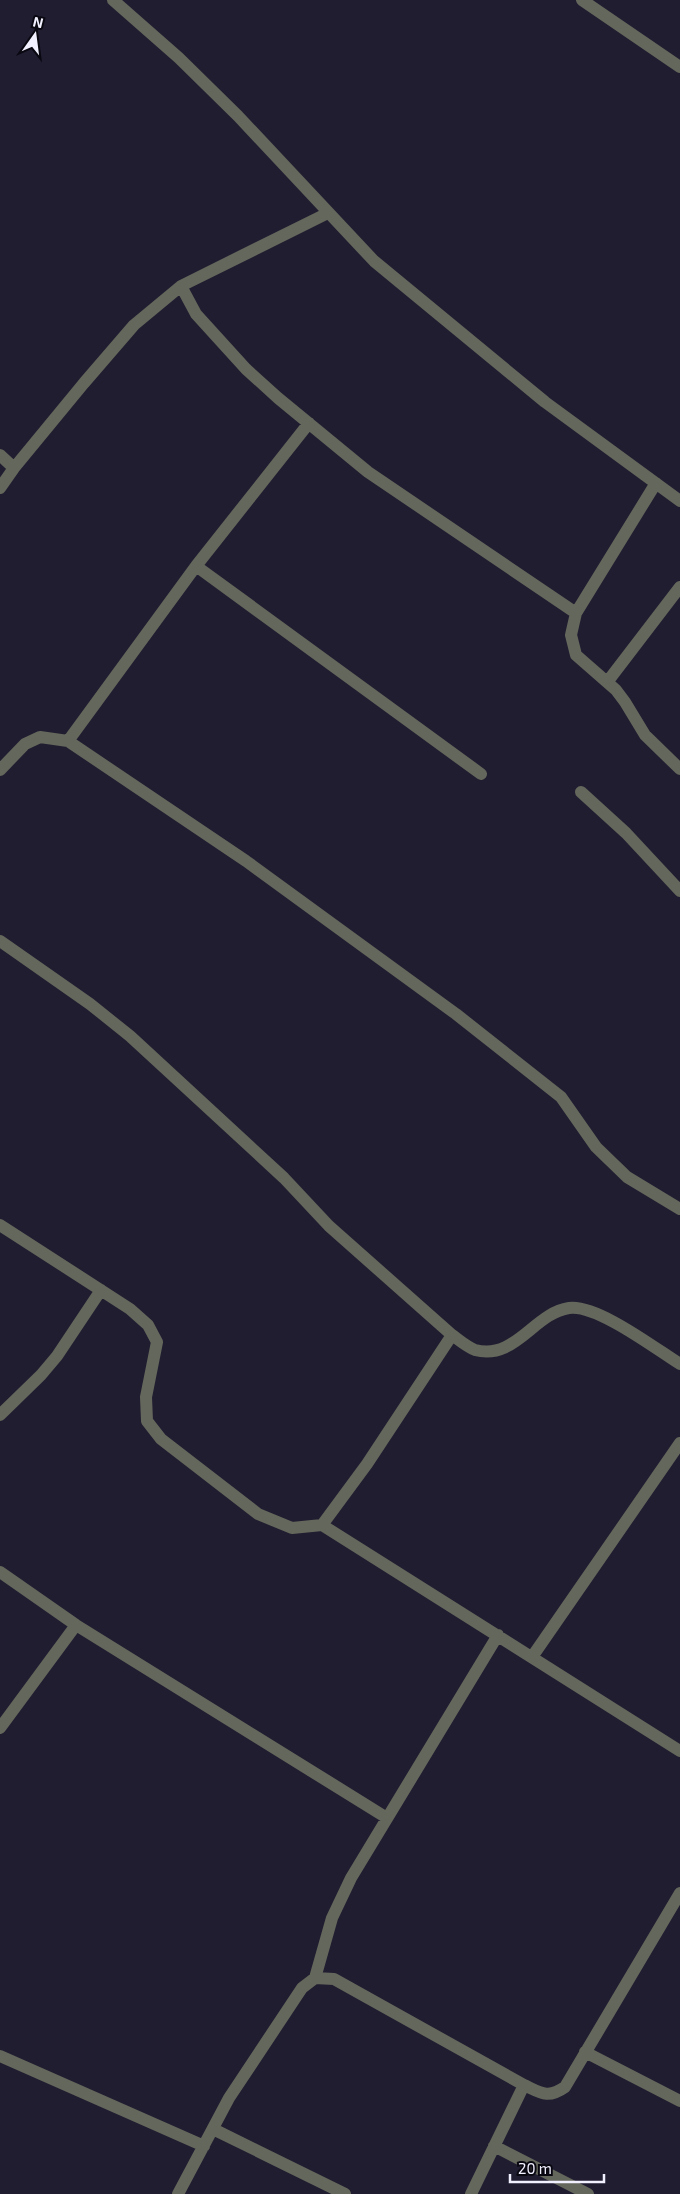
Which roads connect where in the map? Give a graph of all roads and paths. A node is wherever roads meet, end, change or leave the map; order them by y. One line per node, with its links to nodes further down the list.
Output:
1 (113, 0): 4 (street)
2 (582, 0): 3 (street)
3 (680, 67)
4 (328, 213): 5 (street); 9 (street)
5 (181, 286): 6 (street); 8 (street)
6 (309, 423): 12 (street); 14 (street)
7 (0, 455): 8 (street)
8 (14, 468): 10 (street)
9 (656, 483): 11 (street); 14 (street)
10 (0, 488)
11 (680, 500)
12 (196, 566): 16 (street); 19 (street)
13 (680, 587): 15 (street)
14 (576, 613): 15 (street)
15 (608, 681): 17 (street)
16 (68, 741): 18 (street); 23 (street)
17 (680, 769)
18 (0, 770)
19 (481, 774)
20 (581, 792): 21 (street)
21 (680, 891)
22 (0, 941): 26 (street)
23 (680, 1209)
24 (0, 1224): 25 (street)
25 (101, 1290): 28 (street); 30 (street)
26 (452, 1335): 27 (street); 30 (street)
27 (680, 1364)
28 (0, 1415)
29 (680, 1443): 34 (street)
30 (322, 1525): 33 (street)
31 (0, 1572): 32 (street)
32 (76, 1625): 35 (street); 37 (street)
33 (498, 1635): 34 (street); 37 (street)
34 (532, 1657): 36 (street)
35 (0, 1728)
36 (680, 1751)
37 (387, 1818): 39 (street)
38 (680, 1893): 40 (street)
39 (316, 1978): 42 (street); 44 (street)
40 (585, 2052): 42 (street); 43 (street)
41 (0, 2056): 45 (street)
42 (524, 2085): 46 (street)
43 (680, 2100)
44 (213, 2129): 45 (street); 48 (street)
45 (204, 2146): 47 (street)
46 (494, 2146): 49 (street); 50 (street)
47 (178, 2194)
48 (345, 2194)
49 (471, 2194)
50 (588, 2194)

